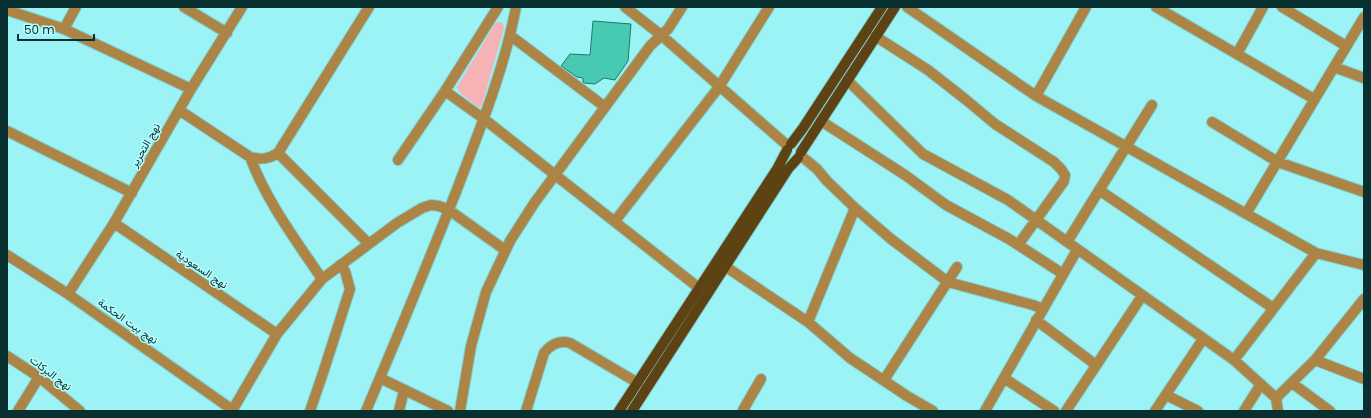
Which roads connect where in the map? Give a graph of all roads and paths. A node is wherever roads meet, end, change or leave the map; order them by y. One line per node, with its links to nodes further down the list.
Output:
1 (76, 7): 19 (street)
2 (184, 7): 20 (street)
3 (242, 7): 20 (street, نهج التحرير)
4 (369, 7): 43 (street)
5 (498, 7): 31 (street)
6 (516, 7): 22 (street)
7 (625, 7): 21 (street)
8 (682, 7): 21 (street)
9 (769, 7): 29 (street)
10 (882, 7): 42 (main road)
11 (895, 7): 23 (main road)
12 (907, 7): 32 (street)
13 (1086, 7): 32 (street)
14 (1156, 7): 25 (street)
15 (1263, 7): 25 (street)
16 (1282, 7): 24 (street)
17 (7, 10): 19 (street)
18 (1364, 17): 24 (street)
19 (64, 29): 30 (street)
20 (227, 33): 30 (street, نهج التحرير)
21 (661, 35): 29 (street); 35 (street)
22 (510, 36): 35 (street); 37 (street)
23 (876, 36): 28 (main road); 55 (street)
24 (1346, 46): 26 (street)
25 (1237, 54): 33 (street)
26 (1334, 66): 27 (street); 33 (street)
27 (1364, 78)
28 (848, 80): 38 (main road); 55 (street)
29 (719, 87): 42 (street); 56 (street)
30 (191, 89): 36 (street, نهج التحرير)
31 (445, 91): 37 (street); 46 (street)
32 (1036, 96): 41 (street)
33 (1314, 99): 47 (street)
34 (1152, 105): 41 (street)
35 (604, 107): 48 (street)
36 (179, 110): 45 (street); 51 (street, نهج التحرير)
37 (484, 119): 48 (street); 53 (street)
38 (821, 121): 44 (main road); 60 (street)
39 (1212, 122): 47 (street)
40 (7, 131): 51 (street)
41 (1126, 146): 49 (street); 54 (street)
42 (789, 147): 44 (main road); 72 (main road)
43 (278, 154): 45 (street); 59 (street)
44 (800, 155): 52 (street); 67 (main road)
45 (250, 156): 70 (street)
46 (398, 160)
47 (1278, 162): 50 (street); 54 (street)
48 (555, 175): 56 (street); 61 (street)
49 (1099, 190): 58 (street); 76 (street)
50 (1364, 192)
51 (132, 193): 57 (street, نهج التحرير)
52 (855, 208): 71 (street); 79 (street)
53 (449, 210): 59 (street); 61 (street); 87 (street)
54 (1246, 214): 63 (street)
55 (1036, 220): 58 (street); 60 (street)
56 (615, 221): 72 (street)
57 (114, 223): 73 (street, نهج التحرير); 80 (street, نهج السعودية)
58 (1067, 242): 62 (street)
59 (369, 244): 65 (street)
60 (1018, 245): 69 (street)
61 (505, 250): 105 (street)
62 (1077, 250): 69 (street); 74 (street)
63 (1316, 253): 66 (street); 76 (street)
64 (7, 255): 73 (street, نهج بيت الحكمة)
65 (340, 264): 70 (street); 101 (street)
66 (1364, 266)
67 (726, 267): 79 (street); 108 (main road)
68 (957, 267): 71 (street)
69 (1063, 274): 77 (street)
70 (322, 278): 80 (street)
71 (948, 282): 77 (street); 91 (street)
72 (699, 288): 93 (main road)
73 (68, 294): 100 (street, نهج بيت الحكمة)
74 (1142, 296): 81 (street); 85 (street)
75 (1364, 299): 84 (street)
76 (1273, 308): 83 (street)
77 (1043, 309): 78 (street)
78 (1036, 320): 85 (street); 88 (street)
79 (808, 322): 91 (street)
80 (277, 334): 100 (street)
81 (1203, 339): 83 (street); 96 (street)
82 (7, 356): 86 (street, نهج البركات)
83 (1234, 360): 94 (street)
84 (1315, 360): 90 (street); 92 (street)
85 (1096, 366): 113 (street)
86 (39, 377): 98 (street); 99 (street, نهج البركات)
87 (380, 378): 95 (street); 102 (street)
88 (1004, 378): 111 (street); 112 (street)
89 (761, 379): 109 (street)
90 (1364, 379)
91 (884, 380): 110 (street)
92 (1292, 382): 97 (street); 118 (street)
93 (638, 383): 106 (street); 107 (main road)
94 (1261, 384): 97 (street); 116 (street)
95 (404, 390): 103 (street); 104 (street)
96 (1166, 395): 114 (street); 115 (street)
97 (1276, 398): 117 (street)
98 (18, 411)
99 (80, 411)
100 (233, 411)
101 (310, 411)
102 (366, 411)
103 (399, 411)
104 (448, 411)
105 (460, 411)
106 (526, 411)
107 (619, 411)
108 (632, 411)
109 (743, 411)
110 (933, 411)
111 (985, 411)
112 (1054, 411)
113 (1066, 411)
114 (1155, 411)
115 (1198, 411)
116 (1244, 411)
117 (1278, 411)
118 (1330, 411)

